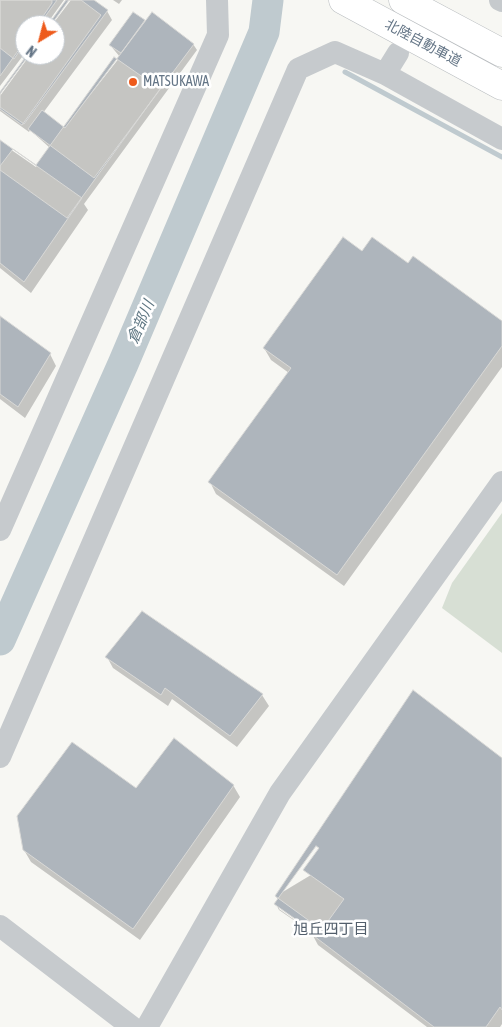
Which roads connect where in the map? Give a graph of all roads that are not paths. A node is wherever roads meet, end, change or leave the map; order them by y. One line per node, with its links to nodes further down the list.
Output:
1 (217, 0): 10 (street)
2 (343, 0): 7 (highway, 北陸自動車道)
3 (403, 0): 4 (highway, 北陸自動車道)
4 (502, 53)
5 (398, 54): 6 (street)
6 (385, 74): 8 (street); 11 (street)
7 (502, 86)
8 (502, 139)
9 (502, 482): 14 (street)
10 (0, 530)
11 (0, 757)
12 (0, 926): 13 (street)
13 (132, 1027)
14 (147, 1027)

